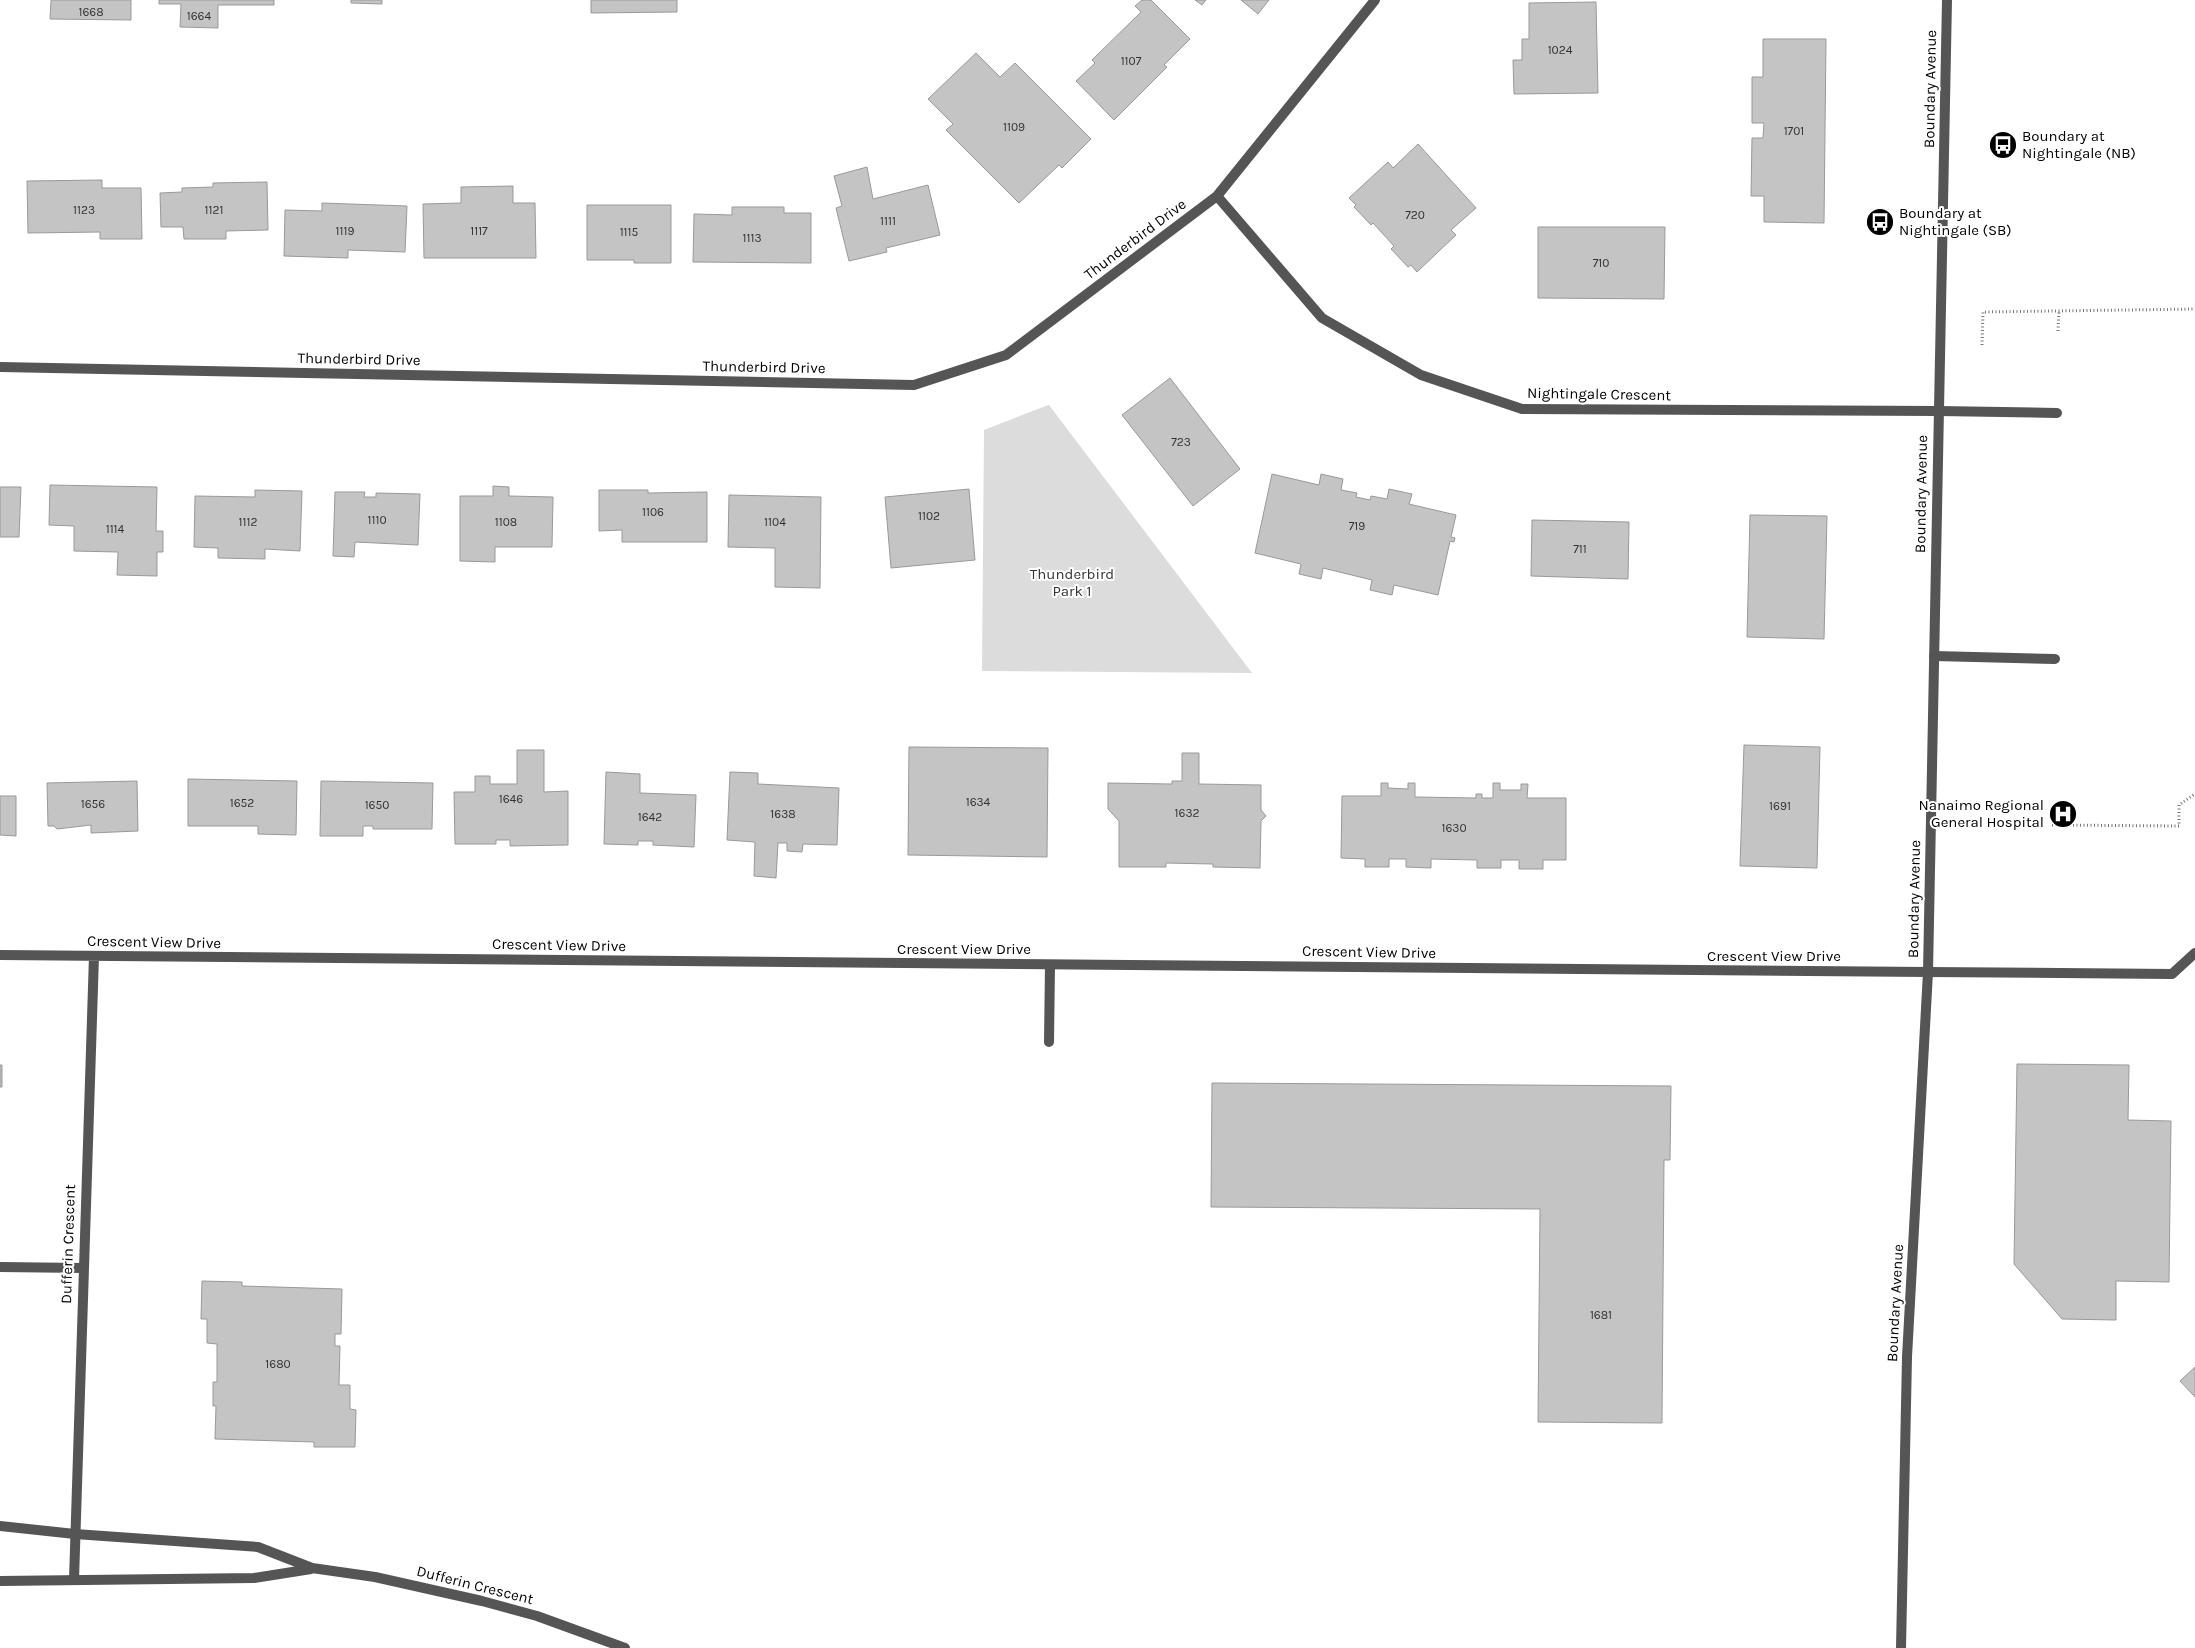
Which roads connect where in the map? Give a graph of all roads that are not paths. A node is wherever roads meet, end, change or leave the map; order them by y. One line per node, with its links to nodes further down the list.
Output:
1 (1375, 0): 3 (street, Thunderbird Drive)
2 (1947, 0): 5 (street, Boundary Avenue)
3 (1217, 196): 4 (street, Thunderbird Drive); 5 (street, Nightingale Crescent)
4 (0, 366)
5 (1938, 411): 6 (street, Nightingale Crescent); 7 (street, Boundary Avenue)
6 (2057, 413)
7 (1934, 656): 8 (street); 13 (street, Boundary Avenue)
8 (2055, 659)
9 (2195, 953): 13 (street, Crescent View Drive)
10 (0, 956): 11 (street, Crescent View Drive)
11 (94, 956): 12 (street, Crescent View Drive); 16 (street, Dufferin Crescent)
12 (1050, 964): 13 (street, Crescent View Drive); 14 (street)
13 (1928, 972): 23 (street, Boundary Avenue)
14 (1049, 1042)
15 (0, 1267): 16 (street)
16 (83, 1268): 18 (street, Dufferin Crescent)
17 (0, 1526): 18 (street, Dufferin Crescent)
18 (75, 1534): 19 (street, Dufferin Crescent); 20 (street, Dufferin Crescent)
19 (312, 1568): 20 (street, Dufferin Crescent); 22 (street, Dufferin Crescent)
20 (74, 1580): 21 (street, Dufferin Crescent)
21 (0, 1581)
22 (626, 1648)
23 (1901, 1648)

